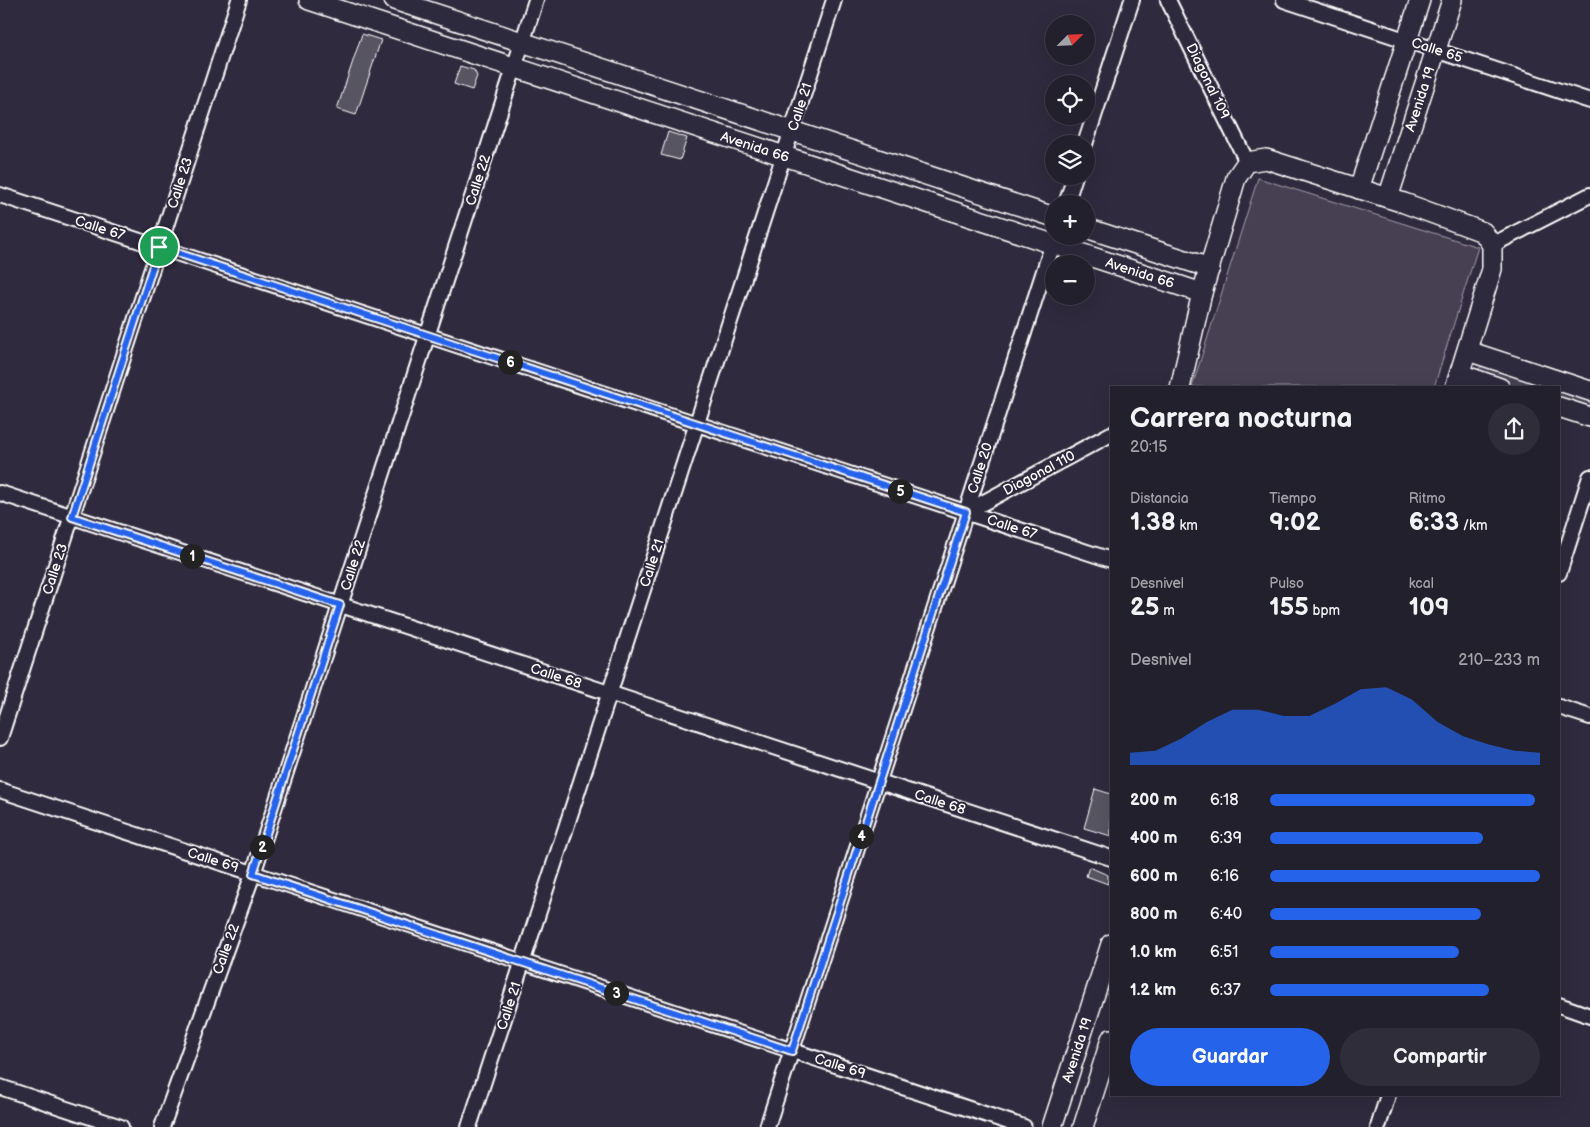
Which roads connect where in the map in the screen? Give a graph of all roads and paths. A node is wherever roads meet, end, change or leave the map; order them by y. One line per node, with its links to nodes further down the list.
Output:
1 (239, 0): 30 (street, Calle 23)
2 (309, 0): 14 (main road, Avenida 66)
3 (394, 0): 12 (main road, Avenida 66)
4 (536, 0): 12 (street, Calle 22)
5 (834, 0): 16 (street, Calle 21)
6 (1132, 0): 17 (street)
7 (1168, 0): 19 (street, Diagonal 109)
8 (1284, 0): 11 (street, Calle 65)
9 (1420, 0): 11 (main road)
10 (1452, 0): 13 (main road, Avenida 19)
11 (1407, 40): 13 (street, Calle 65); 20 (main road)
12 (522, 42): 14 (street, Calle 22); 16 (main road, Avenida 66)
13 (1436, 50): 15 (street, Calle 65); 23 (main road, Avenida 19)
14 (514, 68): 18 (main road, Avenida 66); 33 (street, Calle 22)
15 (1590, 101)
16 (792, 131): 18 (street, Calle 21); 24 (main road, Avenida 66)
17 (1088, 135)
18 (784, 156): 26 (main road, Avenida 66); 41 (street, Calle 21)
19 (1247, 162): 20 (main road); 31 (main road)
20 (1359, 189): 23 (main road)
21 (1590, 194): 29 (street)
22 (0, 195): 30 (street, Calle 67)
23 (1388, 198): 29 (main road)
24 (1045, 214)
25 (1095, 231): 31 (main road, Avenida 66)
26 (1045, 237)
27 (1052, 245): 45 (street, Calle 20)
28 (1068, 245): 32 (main road, Avenida 66)
29 (1492, 245): 34 (main road)
30 (159, 247): 33 (street, Calle 67); 46 (street, Calle 23)
31 (1210, 268): 32 (main road)
32 (1202, 293): 36 (main road)
33 (428, 335): 41 (street, Calle 67); 49 (street, Calle 22)
34 (1468, 351): 35 (main road); 38 (main road)
35 (1458, 381): 37 (main road)
36 (1180, 386)
37 (1488, 386)
38 (1590, 391)
39 (1560, 407): 40 (main road)
40 (1590, 417)
41 (697, 424): 45 (street, Calle 67); 50 (street, Calle 21)
42 (1110, 435): 45 (street, Diagonal 110)
43 (1590, 477): 48 (street)
44 (0, 493): 46 (street, Calle 68)
45 (966, 512): 47 (street, Calle 67); 54 (street, Calle 20)
46 (72, 517): 49 (street, Calle 68); 53 (street, Calle 23)
47 (1110, 560)
48 (1560, 570)
49 (340, 605): 50 (street, Calle 68); 57 (street, Calle 22)
50 (610, 694): 54 (street, Calle 68); 59 (street, Calle 21)
51 (1560, 707): 52 (street)
52 (1590, 718)
53 (0, 738)
54 (879, 782): 56 (street, Calle 68); 63 (street, Calle 20)
55 (0, 790): 57 (street, Calle 69)
56 (1110, 858)
57 (253, 874): 59 (street, Calle 69); 67 (street, Calle 22)
58 (1110, 947): 71 (main road, Avenida 19)
59 (523, 962): 63 (street, Calle 69); 68 (street, Calle 21)
60 (1560, 1006): 61 (street)
61 (1590, 1016)
62 (1110, 1042): 72 (main road)
63 (792, 1051): 69 (street, Calle 20); 70 (street, Calle 69)
64 (0, 1087): 66 (street)
65 (1388, 1096): 73 (street)
66 (121, 1127)
67 (162, 1127)
68 (470, 1127)
69 (767, 1127)
70 (1024, 1127)
71 (1052, 1127)
72 (1083, 1127)
73 (1378, 1127)

